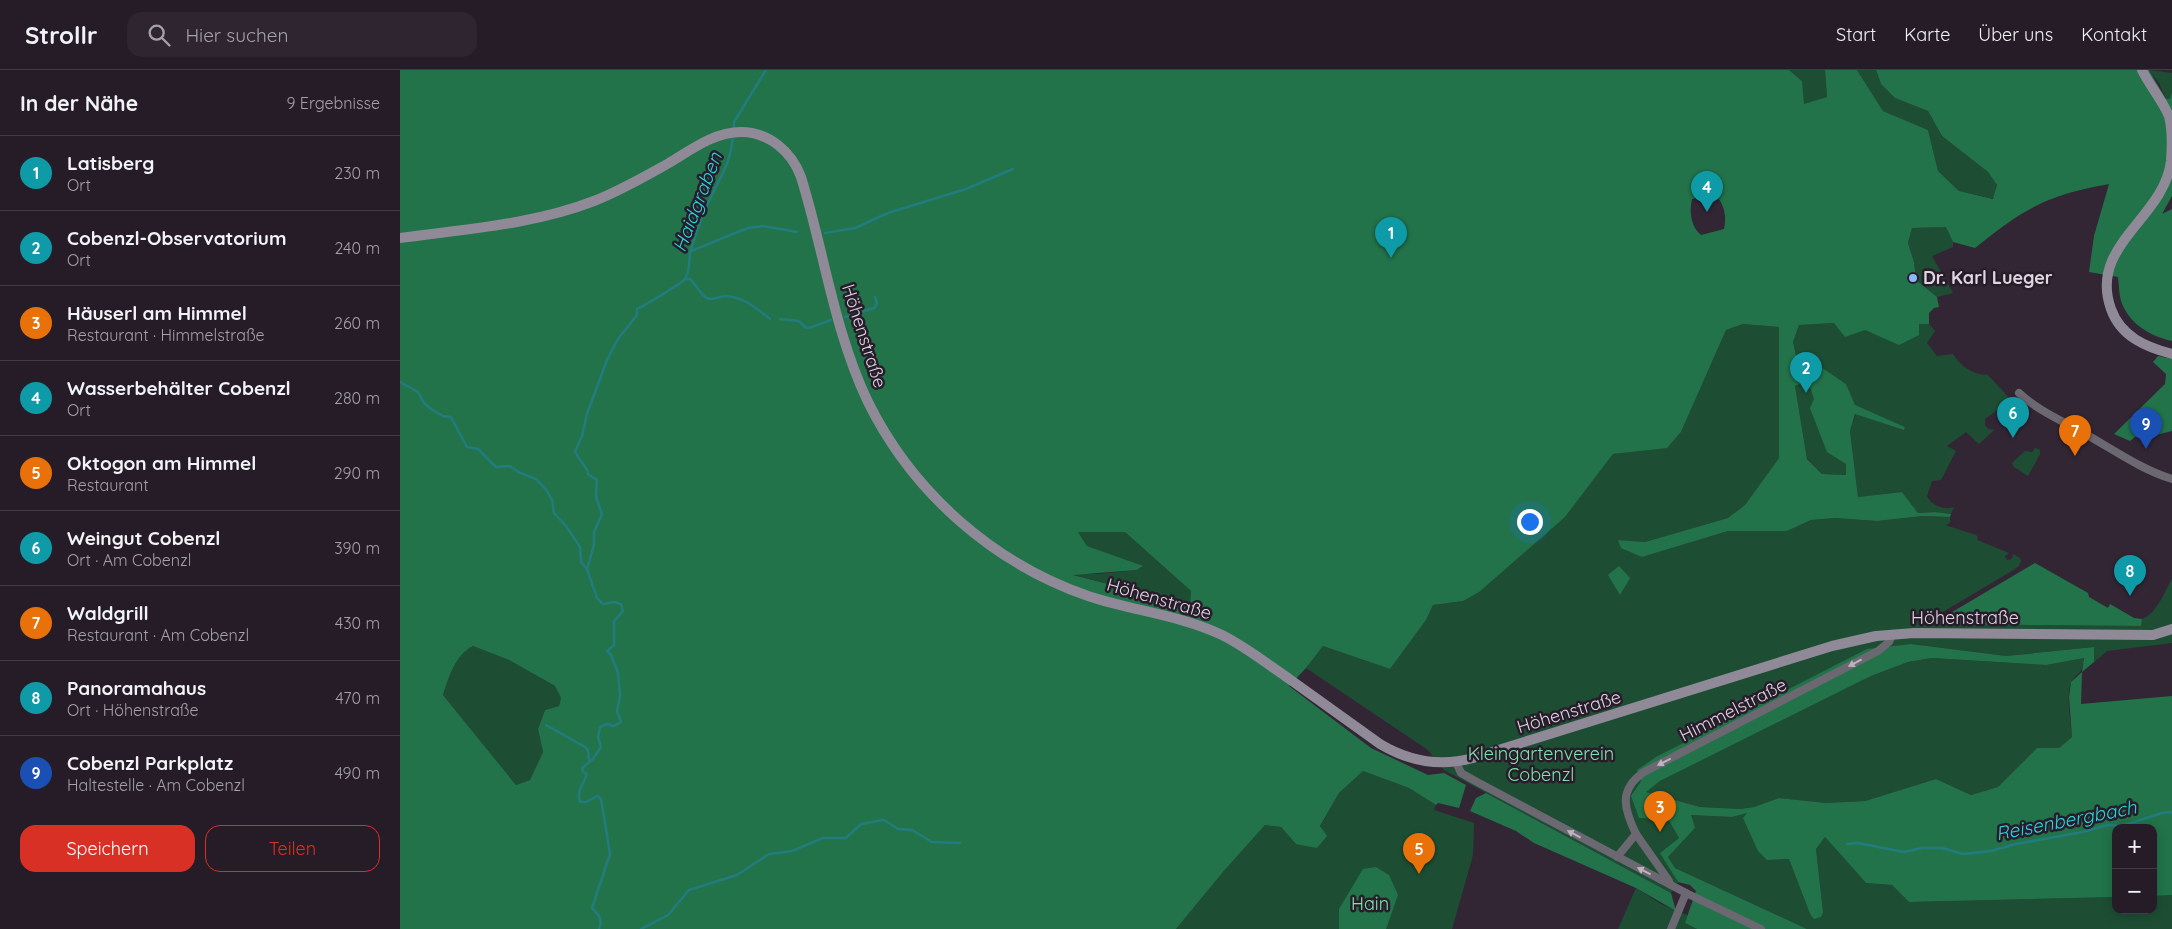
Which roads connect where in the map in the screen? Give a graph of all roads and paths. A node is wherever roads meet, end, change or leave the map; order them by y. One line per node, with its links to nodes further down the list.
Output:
1 (2142, 70): 2 (street)
2 (2171, 114): 4 (street)
3 (400, 238): 9 (street, Höhenstraße)
4 (2172, 354)
5 (2019, 393): 6 (street)
6 (2172, 479)
7 (2172, 629): 8 (street, Höhenstraße)
8 (1893, 634): 9 (street, Höhenstraße); 10 (street, Himmelstraße, one-way to 10)
9 (1456, 762): 11 (street, Himmelstraße, one-way to 9)
10 (1636, 834): 11 (street); 12 (street, Himmelstraße)
11 (1617, 857): 12 (street, Himmelstraße, one-way to 11)
12 (1672, 885): 13 (street, Himmelstraße)
13 (1686, 893): 14 (street); 15 (street, Himmelstraße)
14 (1670, 929)
15 (1761, 929)

